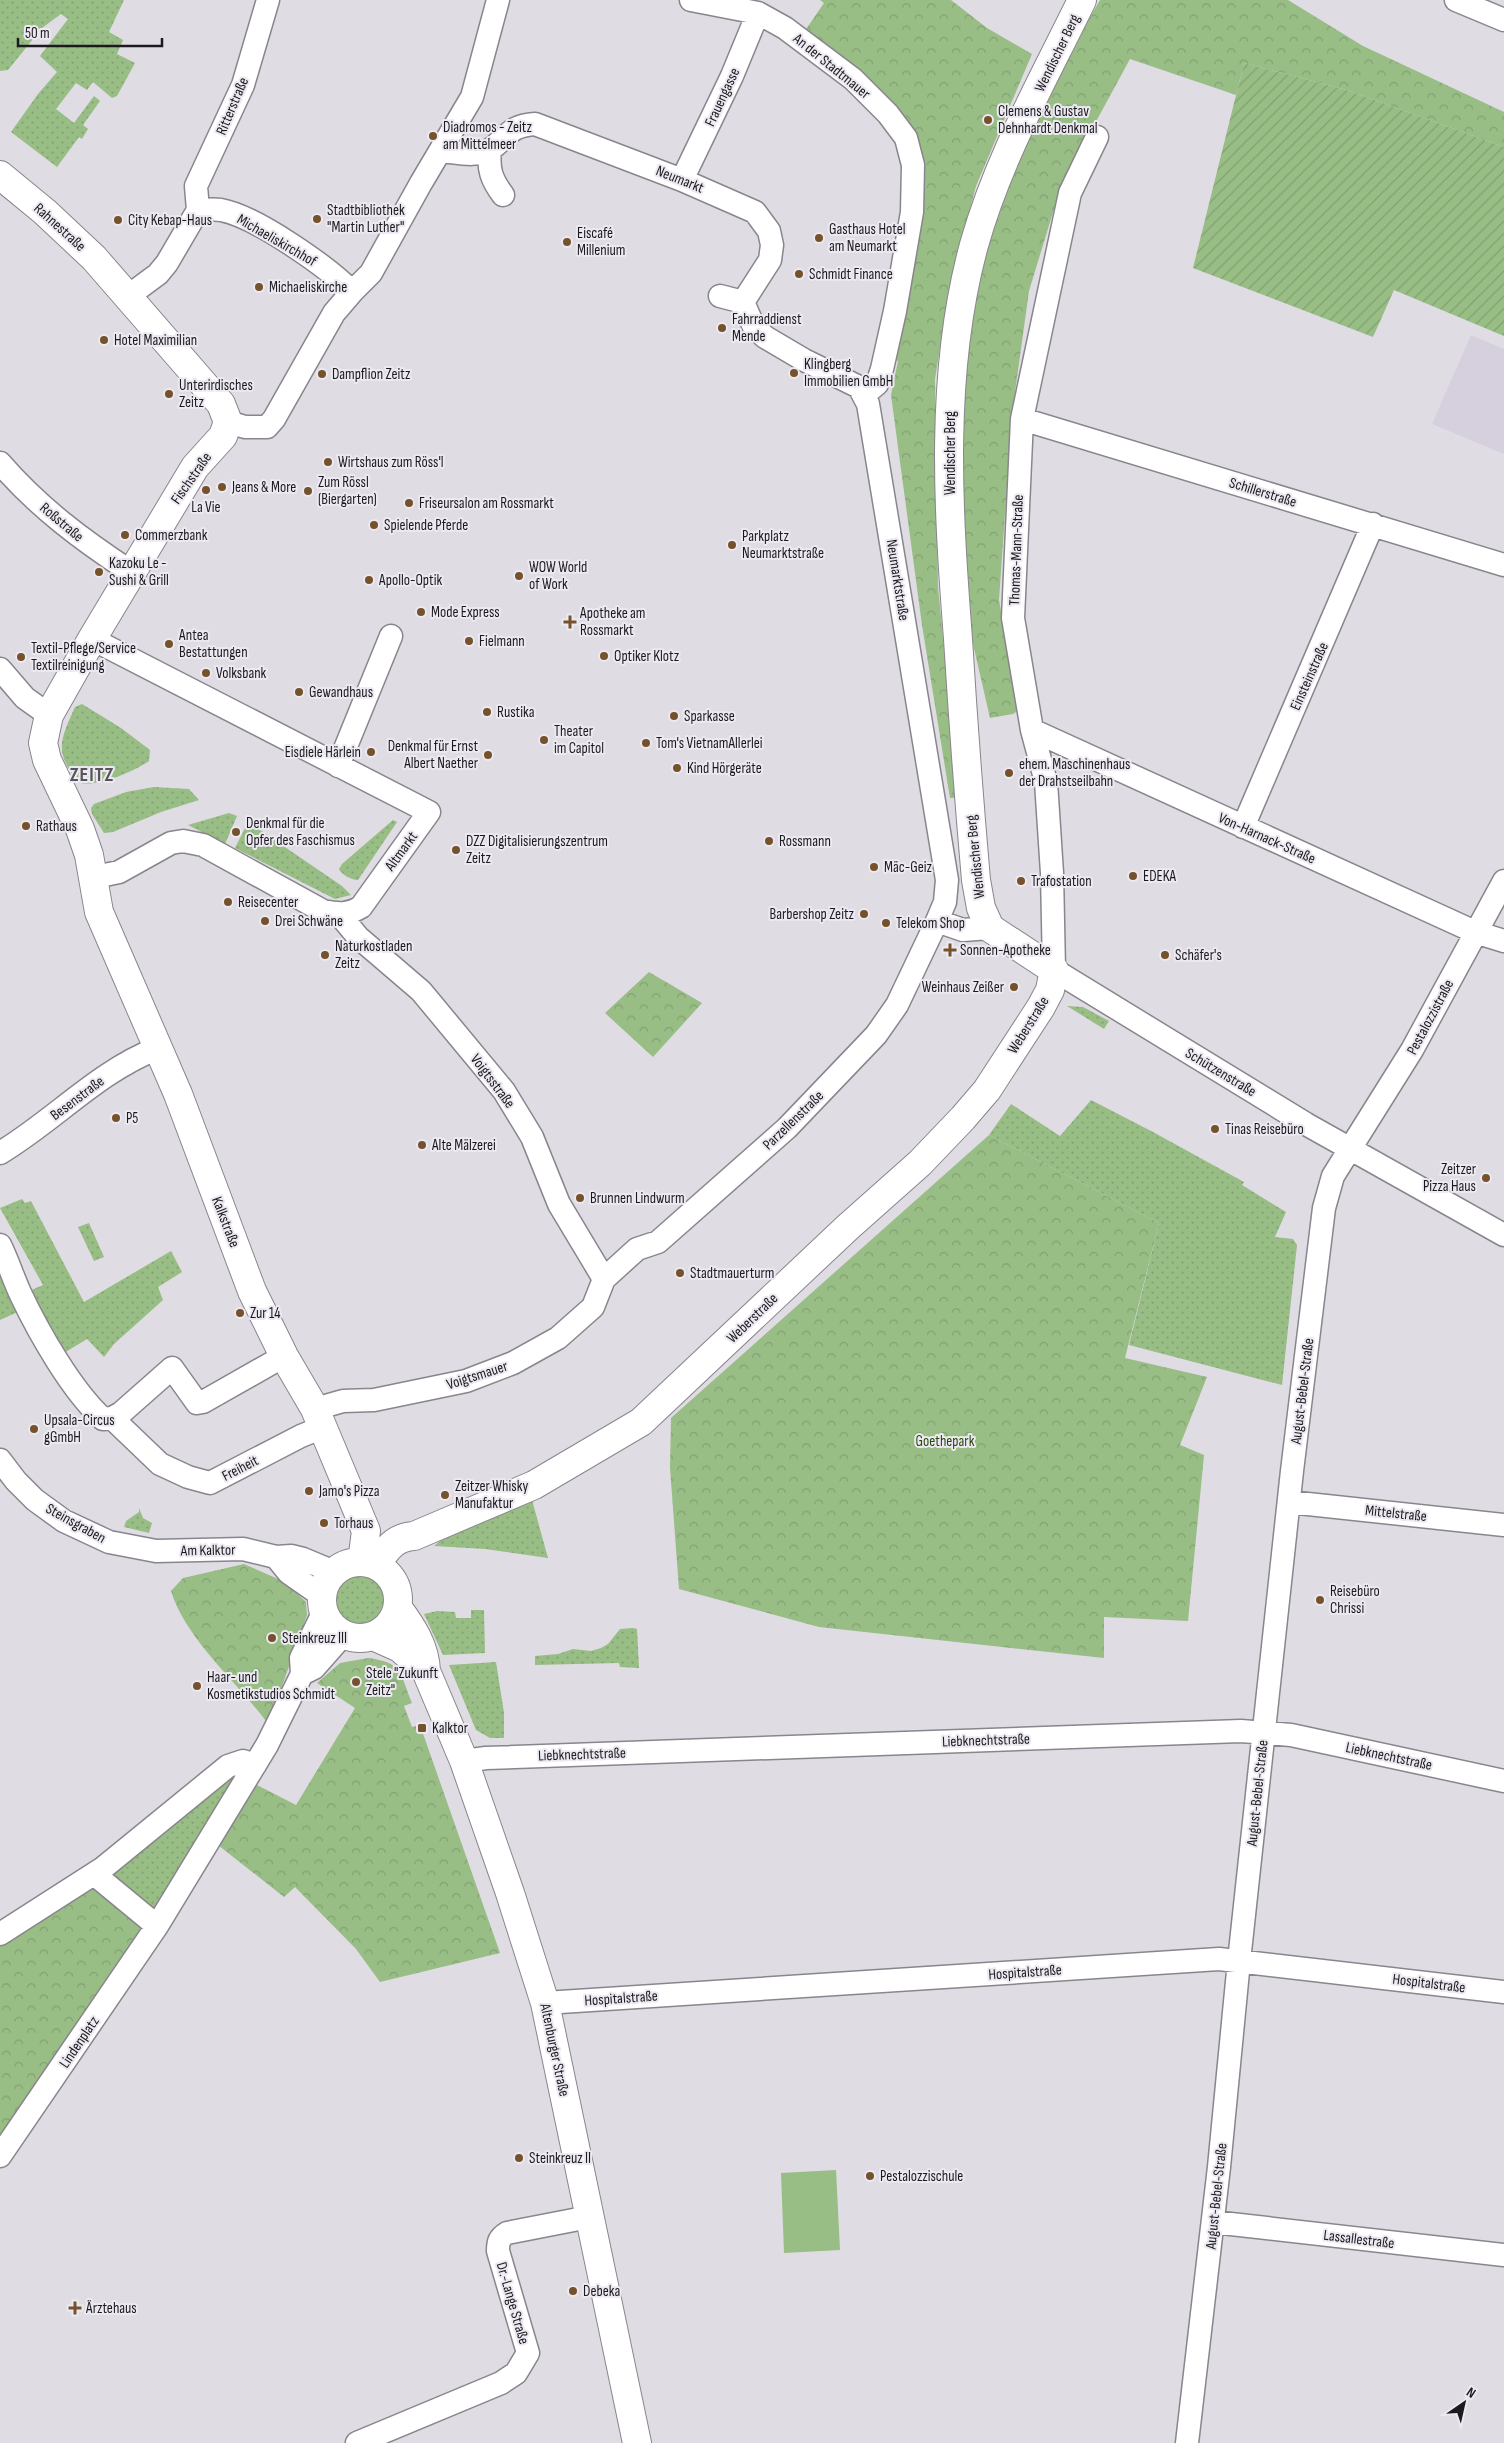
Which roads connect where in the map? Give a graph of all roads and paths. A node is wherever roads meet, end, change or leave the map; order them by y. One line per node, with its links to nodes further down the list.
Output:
1 (268, 0): 14 (street, Ritterstraße)
2 (498, 0): 10 (street)
3 (691, 0): 6 (street, An der Stadtmauer)
4 (1082, 0): 37 (main road, Wendischer Berg)
5 (1456, 0): 7 (street)
6 (758, 13): 12 (street, Frauengasse); 19 (street, An der Stadtmauer)
7 (1504, 20)
8 (1097, 136): 20 (street, Thomas-Mann-Straße)
9 (490, 150): 10 (street); 12 (street, Neumarkt); 13 (street)
10 (440, 151): 16 (street)
11 (0, 175): 15 (main road, Rahnestraße)
12 (682, 180): 18 (street, Neumarkt)
13 (503, 195)
14 (198, 210): 15 (street); 16 (street, Michaeliskirchhof)
15 (121, 291): 21 (main road, Rahnestraße)
16 (352, 292): 21 (street)
17 (720, 296): 18 (street)
18 (743, 302): 19 (street)
19 (865, 394): 36 (street, Neumarktstraße)
20 (1022, 419): 23 (street, Schillerstraße); 30 (street, Thomas-Mann-Straße)
21 (228, 422): 25 (main road, Fischstraße)
22 (0, 464): 25 (street, Roßstraße)
23 (1373, 524): 24 (street, Schillerstraße); 32 (street, Einsteinstraße)
24 (1504, 564)
25 (131, 572): 27 (main road, Fischstraße)
26 (391, 636): 31 (street)
27 (92, 639): 29 (main road); 31 (street, Altmarkt)
28 (0, 669): 29 (street)
29 (47, 720): 33 (main road)
30 (1032, 730): 32 (street, Von-Harnack-Straße); 40 (street, Thomas-Mann-Straße)
31 (338, 766): 35 (street, Altmarkt)
32 (1243, 827): 38 (street, Von-Harnack-Straße)
33 (95, 877): 35 (street); 41 (main road, Kalkstraße)
34 (1504, 881): 38 (street, Pestalozzistraße)
35 (339, 914): 46 (street, Voigtsstraße)
36 (937, 921): 37 (street); 46 (street, Parzellenstraße)
37 (990, 928): 40 (main road, Schützenstraße)
38 (1476, 932): 39 (street, Von-Harnack-Straße); 42 (street, Pestalozzistraße)
39 (1504, 941)
40 (1054, 970): 42 (street, Schützenstraße); 55 (main road, Weberstraße)
41 (158, 1048): 43 (street, Besenstraße); 47 (main road, Kalkstraße)
42 (1349, 1149): 44 (street, Schützenstraße); 51 (street, August-Bebel-Straße)
43 (0, 1153)
44 (1504, 1235)
45 (0, 1245): 48 (street, Freiheit)
46 (604, 1279): 49 (street, Voigtsmauer)
47 (284, 1356): 48 (street); 49 (main road, Kalkstraße)
48 (112, 1418): 49 (street, Freiheit)
49 (319, 1418): 55 (main road, Kalkstraße)
50 (0, 1460): 53 (street, Steinsgraben)
51 (1289, 1502): 52 (street, Mittelstraße); 63 (street, August-Bebel-Straße)
52 (1504, 1525)
53 (140, 1549): 54 (street, Am Kalktor)
54 (276, 1557): 56 (street, Am Kalktor); 57 (street)
55 (377, 1569): 56 (main road); 58 (main road)
56 (334, 1572): 57 (main road)
57 (323, 1604): 59 (main road); 62 (street)
58 (398, 1608): 60 (main road); 61 (main road, Altenburger Straße)
59 (344, 1634): 60 (main road); 62 (street)
60 (373, 1636): 61 (main road, Altenburger Straße)
61 (426, 1671): 64 (main road, Altenburger Straße)
62 (302, 1674): 65 (street, Lindenplatz)
63 (1264, 1732): 64 (street, Liebknechtstraße); 66 (street, Liebknechtstraße); 70 (street, August-Bebel-Straße)
64 (464, 1761): 72 (main road, Altenburger Straße)
65 (255, 1765): 67 (street); 68 (street, Lindenplatz)
66 (1504, 1780)
67 (94, 1874): 68 (street); 69 (street)
68 (157, 1926): 73 (street, Lindenplatz)
69 (0, 1934)
70 (1239, 1960): 71 (street, Hospitalstraße); 72 (street, Hospitalstraße); 75 (street, August-Bebel-Straße)
71 (1504, 1992)
72 (546, 2003): 74 (main road, Altenburger Straße)
73 (0, 2156)
74 (589, 2217): 77 (street, Dr.-Lange Straße); 78 (main road, Altenburger Straße)
75 (1213, 2222): 76 (street, Lassallestraße); 79 (street, August-Bebel-Straße)
76 (1504, 2256)
77 (357, 2443)
78 (637, 2443)
79 (1187, 2443)

